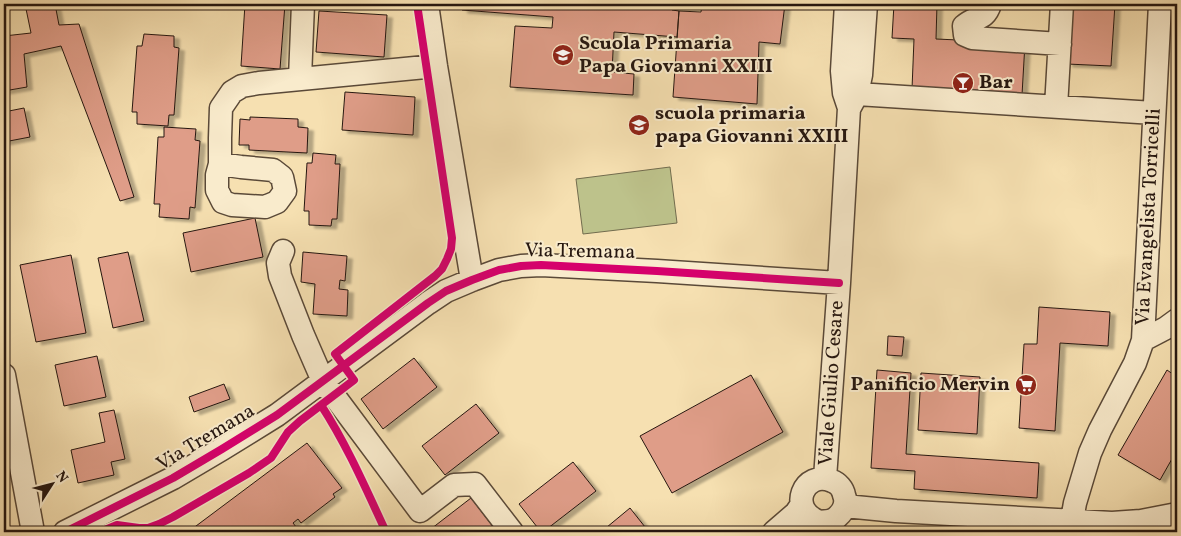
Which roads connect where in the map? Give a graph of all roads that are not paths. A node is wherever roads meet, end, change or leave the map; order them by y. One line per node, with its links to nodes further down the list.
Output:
1 (303, 4): 10 (street)
2 (427, 4): 9 (street)
3 (846, 4): 11 (street, Viale Giulio Cesare)
4 (866, 4): 11 (street, Viale Giulio Cesare)
5 (990, 4): 8 (street)
6 (1062, 4): 8 (street)
7 (1160, 4): 13 (street, Via Evangelista Torricelli)
8 (1060, 44): 12 (street)
9 (436, 66): 10 (street); 16 (street)
10 (300, 78): 14 (street)
11 (853, 101): 12 (street); 17 (street, Viale Giulio Cesare)
12 (1056, 107): 13 (street)
13 (1154, 113): 19 (street, Via Evangelista Torricelli)
14 (220, 164)
15 (283, 251): 21 (street)
16 (472, 280): 17 (street, Via Tremana); 21 (street, Via Tremana)
17 (839, 283): 22 (street, Viale Giulio Cesare)
18 (1177, 320): 19 (street)
19 (1143, 340): 26 (street, Via Evangelista Torricelli)
20 (4, 376): 28 (street)
21 (323, 381): 29 (street, Via Tremana); 30 (street)
22 (825, 478): 23 (street, Viale Giulio Cesare); 24 (street, Viale Giulio Cesare)
23 (802, 504): 27 (street); 31 (street, Viale Giulio Cesare)
24 (845, 506): 26 (street); 27 (street)
25 (1177, 514): 26 (street)
26 (1080, 525)
27 (812, 527)
28 (33, 532)
29 (65, 532)
30 (512, 532)
31 (774, 532)

